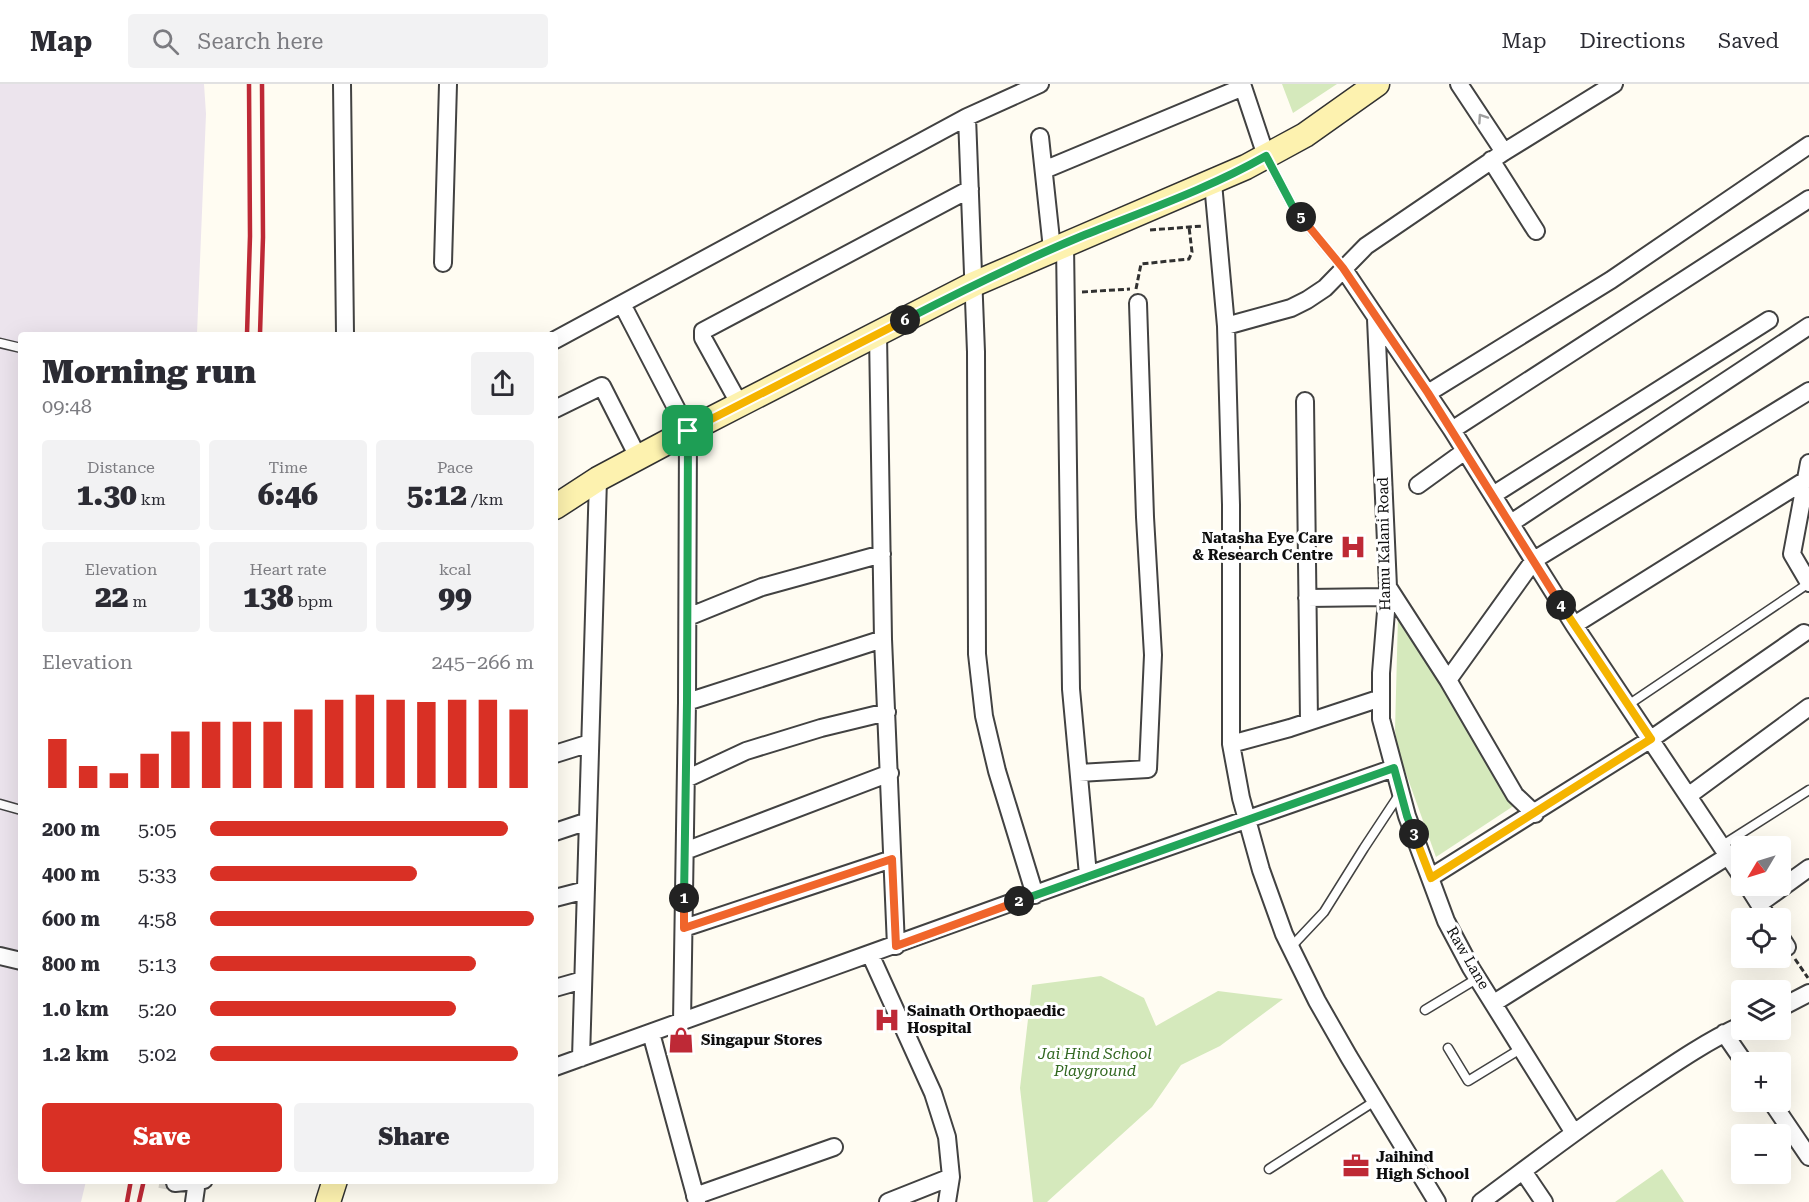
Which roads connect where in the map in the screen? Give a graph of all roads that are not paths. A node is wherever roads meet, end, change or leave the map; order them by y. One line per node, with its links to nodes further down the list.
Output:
1 (342, 84): 28 (street)
2 (448, 84): 19 (street)
3 (1041, 84): 8 (street)
4 (1377, 84): 11 (street)
5 (1459, 84): 12 (street, one-way to 5)
6 (1614, 84): 12 (street)
7 (1242, 86): 11 (street); 13 (street)
8 (967, 117): 15 (street); 23 (street)
9 (1040, 137): 13 (street)
10 (1809, 145): 34 (street)
11 (1266, 156): 14 (street); 20 (lane)
12 (1498, 156): 17 (street); 20 (street)
13 (1044, 170): 18 (street)
14 (1213, 183): 18 (street); 26 (street)
15 (970, 189): 21 (street); 36 (street)
16 (1809, 199): 38 (street)
17 (1536, 231)
18 (1059, 246): 21 (street); 70 (street)
19 (443, 263)
20 (1343, 268): 24 (street); 26 (street)
21 (974, 284): 29 (street); 90 (street)
22 (1138, 303): 70 (street)
23 (622, 304): 30 (street); 39 (street)
24 (1376, 319): 34 (street); 52 (street, Hamu Kalani Road)
25 (1769, 320): 46 (street)
26 (1226, 326): 67 (street)
27 (1809, 326): 48 (street)
28 (345, 332)
29 (878, 334): 36 (street); 49 (street)
30 (558, 337)
31 (0, 343): 32 (lane)
32 (18, 347)
33 (1809, 392): 50 (street)
34 (1428, 393): 38 (street)
35 (1305, 401): 53 (street)
36 (740, 405): 39 (street)
37 (558, 408): 41 (street)
38 (1452, 430): 40 (street)
39 (688, 431): 41 (street); 54 (street)
40 (1465, 451): 45 (street); 46 (street)
41 (638, 457): 43 (street)
42 (1809, 463): 44 (street)
43 (598, 479): 47 (street); 66 (street)
44 (1807, 479): 51 (street); 55 (street)
45 (1418, 485)
46 (1493, 495): 48 (street)
47 (558, 505)
48 (1511, 523): 50 (street)
49 (882, 554): 54 (street); 57 (street)
50 (1534, 560): 55 (street); 58 (street)
51 (1809, 583): 61 (lane)
52 (1388, 592): 53 (street); 58 (street); 59 (street, Hamu Kalani Road)
53 (1307, 598): 64 (street)
54 (688, 617): 60 (street)
55 (1574, 625): 61 (street)
56 (1804, 633): 65 (street)
57 (883, 639): 60 (street); 63 (street)
58 (1448, 680): 78 (street)
59 (1381, 699): 64 (street); 69 (street, Hamu Kalani Road)
60 (687, 702): 72 (street)
61 (1628, 705): 65 (street)
62 (1809, 707): 75 (street)
63 (887, 712): 71 (street); 72 (street)
64 (1309, 721): 67 (street)
65 (1651, 739): 75 (street); 78 (street)
66 (590, 743): 68 (street); 80 (street)
67 (1231, 744): 79 (street)
68 (558, 753)
69 (1394, 768): 74 (street, Raw Lane); 79 (street)
70 (1078, 772): 87 (street)
71 (890, 773): 82 (street); 84 (street)
72 (686, 779): 82 (street)
73 (1809, 790): 83 (lane)
74 (1401, 792): 88 (street, Raw Lane); 95 (lane)
75 (1688, 796): 83 (street)
76 (0, 804): 77 (lane)
77 (18, 809)
78 (1535, 814): 88 (street)
79 (1247, 820): 87 (street); 95 (street)
80 (588, 821): 81 (street); 89 (street)
81 (558, 831)
82 (685, 851): 93 (street)
83 (1724, 851): 85 (street); 104 (street)
84 (892, 859): 93 (street); 94 (street)
85 (1731, 861)
86 (1809, 868): 92 (street)
87 (1088, 875): 90 (street)
88 (1431, 878): 99 (street, Raw Lane)
89 (586, 890): 91 (street); 100 (street)
90 (1035, 895): 94 (street)
91 (558, 897)
92 (1767, 908)
93 (684, 928): 106 (street)
94 (896, 946): 96 (street)
95 (1290, 948): 115 (street)
96 (870, 954): 106 (street); 122 (street)
97 (0, 956): 98 (street)
98 (18, 960)
99 (1478, 978): 104 (street, Raw Lane); 105 (lane)
100 (584, 980): 101 (street); 113 (street)
101 (558, 987)
102 (1809, 993): 103 (street)
103 (1791, 1002)
104 (1494, 1003): 111 (street, Raw Lane)
105 (1425, 1010)
106 (682, 1022): 108 (street)
107 (1731, 1030): 109 (street)
108 (651, 1033): 113 (street); 125 (street)
109 (1725, 1033): 112 (street); 117 (street)
110 (1448, 1048): 111 (lane)
111 (1522, 1048): 117 (street, Raw Lane)
112 (1737, 1052)
113 (581, 1058): 114 (street)
114 (558, 1066)
115 (1376, 1101): 120 (lane); 130 (street)
116 (1778, 1112): 119 (street)
117 (1574, 1133): 121 (street)
118 (834, 1147): 125 (street)
119 (1809, 1157)
120 (1269, 1169)
121 (1523, 1171): 131 (street); 132 (street)
122 (951, 1177): 128 (street); 129 (street)
123 (196, 1184): 126 (street)
124 (333, 1184): 127 (street)
125 (696, 1199)
126 (194, 1202)
127 (328, 1202)
128 (888, 1202)
129 (947, 1202)
130 (1437, 1202)
131 (1481, 1202)
132 (1544, 1202)

